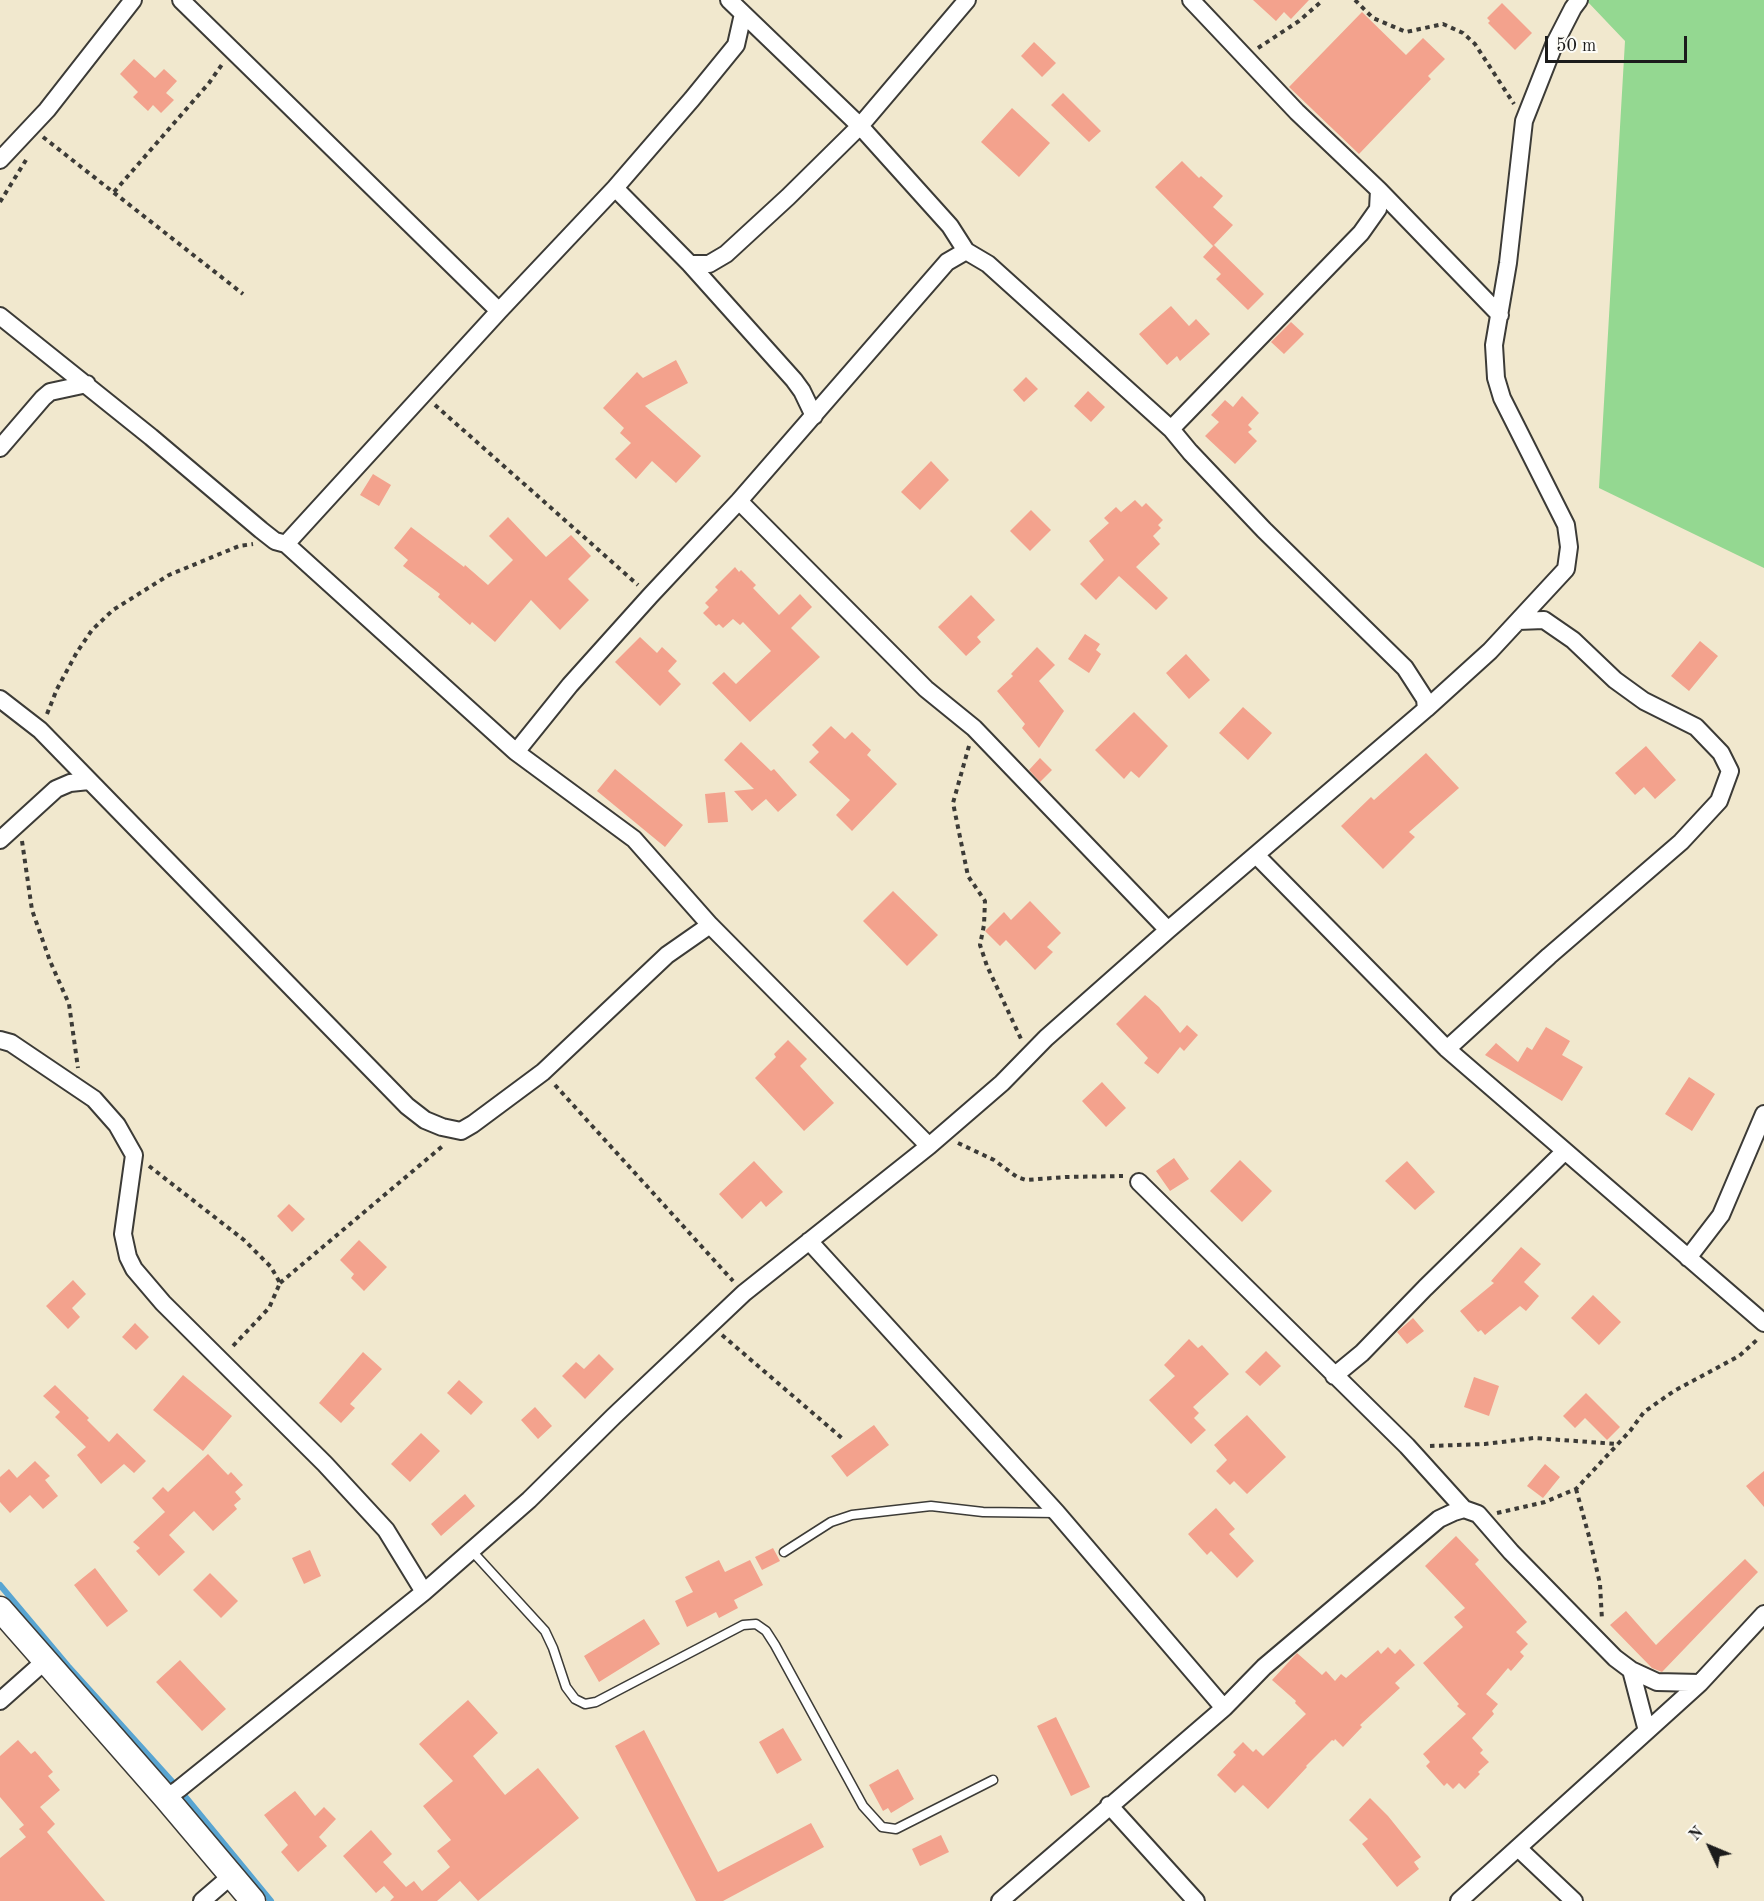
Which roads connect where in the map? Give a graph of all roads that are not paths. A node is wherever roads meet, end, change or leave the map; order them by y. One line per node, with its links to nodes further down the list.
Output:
1 (133, 0): 11 (street)
2 (181, 0): 16 (street)
3 (729, 0): 7 (street)
4 (967, 0): 10 (street)
5 (1191, 0): 13 (street)
6 (1573, 3): 17 (street)
7 (744, 14): 8 (street); 9 (street)
8 (767, 36): 9 (street); 10 (street)
9 (736, 45): 12 (street)
10 (860, 126): 14 (street); 15 (street)
11 (0, 160)
12 (615, 188): 15 (street); 16 (street)
13 (1379, 190): 17 (street); 21 (street)
14 (966, 251): 20 (street); 21 (street)
15 (690, 264): 20 (street)
16 (499, 311): 24 (street)
17 (1500, 315): 25 (street)
18 (0, 316): 19 (street)
19 (87, 384): 22 (street); 24 (street)
20 (814, 416): 23 (street)
21 (1171, 429): 27 (street)
22 (0, 448)
23 (739, 501): 28 (street); 33 (street)
24 (280, 543): 28 (street)
25 (1518, 621): 27 (street); 35 (street)
26 (0, 699): 29 (street)
27 (1426, 709): 31 (street)
28 (516, 752): 32 (street)
29 (89, 781): 30 (street); 32 (street)
30 (0, 840)
31 (1256, 855): 33 (street); 35 (street)
32 (710, 925): 37 (street)
33 (1168, 930): 37 (street)
34 (0, 1040): 48 (street)
35 (1447, 1049): 38 (street)
36 (1764, 1114): 41 (street)
37 (935, 1140): 40 (street)
38 (1565, 1151): 41 (street); 43 (street)
39 (1139, 1182): 43 (street)
40 (809, 1241): 45 (street); 46 (street)
41 (1688, 1258): 42 (street)
42 (1764, 1323)
43 (1334, 1376): 44 (street)
44 (1471, 1512): 54 (street); 57 (street)
45 (1057, 1513): 47 (lane); 57 (street)
46 (471, 1550): 48 (street); 59 (lane)
47 (784, 1552)
48 (424, 1592): 60 (street)
49 (0, 1609): 53 (main road)
50 (1764, 1614): 51 (street)
51 (1744, 1635): 52 (street); 55 (street)
52 (1764, 1636)
53 (45, 1661): 56 (street); 60 (main road)
54 (1631, 1670): 55 (street); 58 (street)
55 (1700, 1683): 58 (street)
56 (0, 1701)
57 (1224, 1708): 61 (street)
58 (1647, 1731): 62 (street)
59 (993, 1780)
60 (166, 1798): 63 (main road)
61 (1109, 1805): 66 (street); 67 (street)
62 (1518, 1848): 68 (street); 69 (street)
63 (231, 1876): 64 (street); 65 (main road)
64 (202, 1901)
65 (253, 1901)
66 (1000, 1901)
67 (1196, 1901)
68 (1460, 1901)
69 (1574, 1901)

